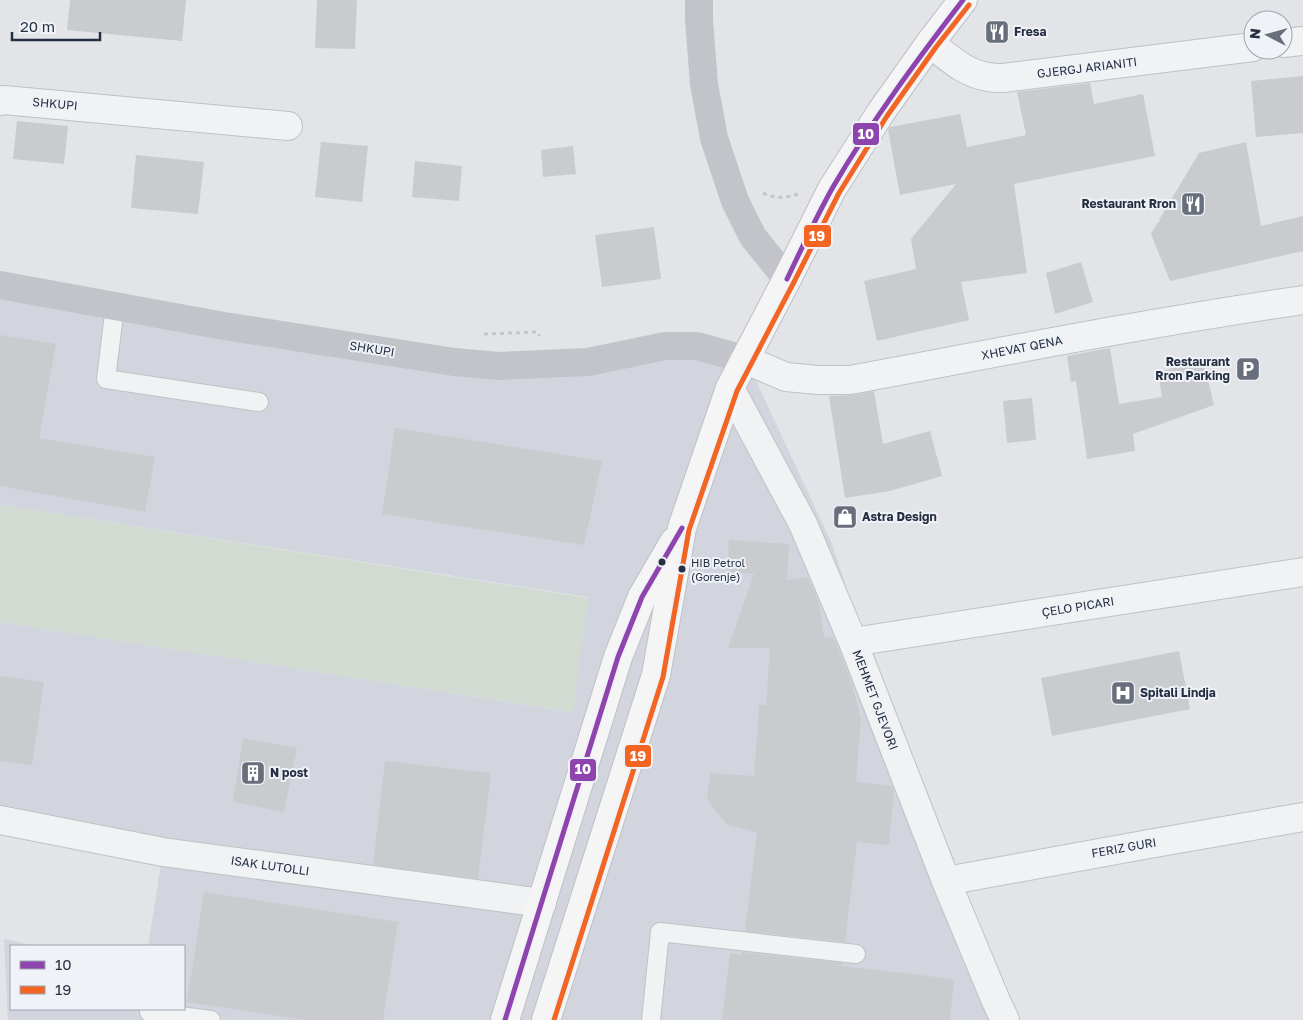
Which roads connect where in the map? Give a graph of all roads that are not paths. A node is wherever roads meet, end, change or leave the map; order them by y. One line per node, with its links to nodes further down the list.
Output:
1 (699, 0): 7 (street)
2 (963, 0): 3 (main road)
3 (930, 43): 4 (street, GJERGJ ARIANITI); 7 (main road)
4 (1243, 48)
5 (0, 100): 6 (street, SHKUPI)
6 (288, 126)
7 (787, 279): 11 (main road)
8 (0, 285): 10 (street, SHKUPI)
9 (1303, 300): 11 (street, XHEVAT QENA)
10 (115, 306): 11 (street, SHKUPI); 13 (lane)
11 (744, 359): 12 (main road)
12 (730, 388): 14 (main road); 16 (street, MEHMET GJEVORI)
13 (258, 402)
14 (682, 528): 20 (main road); 25 (main road)
15 (1303, 572): 16 (street, ÇELO PICARI)
16 (853, 642): 19 (street, MEHMET GJEVORI)
17 (1303, 817): 19 (street, FERIZ GURI)
18 (0, 820): 20 (street, ISAK LUTOLLI)
19 (946, 881): 27 (street, MEHMET GJEVORI)
20 (542, 903): 24 (main road)
21 (856, 954): 26 (lane)
22 (149, 1012): 23 (lane)
23 (210, 1020)
24 (505, 1020)
25 (546, 1020)
26 (650, 1020)
27 (1005, 1020)

